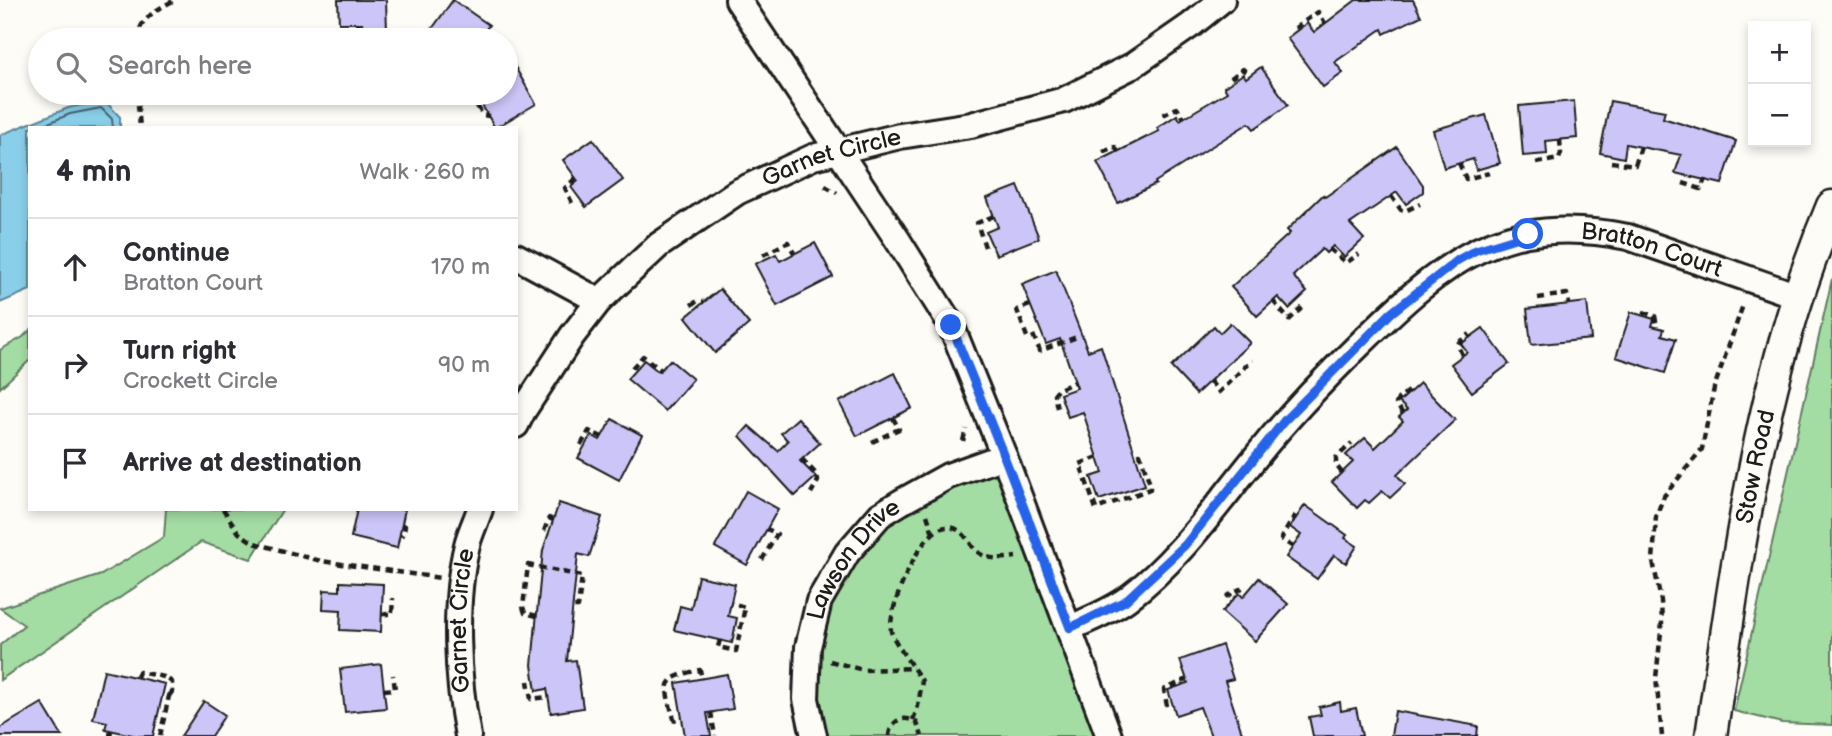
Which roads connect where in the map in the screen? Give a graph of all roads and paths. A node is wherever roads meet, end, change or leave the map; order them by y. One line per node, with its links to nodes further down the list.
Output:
1 (175, 0): 6 (path)
2 (738, 0): 19 (street)
3 (1221, 0): 19 (street, Garnet Circle)
4 (357, 23): 7 (path)
5 (1325, 23): 8 (path)
6 (139, 28)
7 (358, 28)
8 (1295, 28)
9 (1249, 76): 10 (path)
10 (1231, 78)
11 (138, 105): 16 (path)
12 (477, 106): 14 (path)
13 (1163, 115): 15 (path)
14 (489, 116)
15 (1184, 118)
16 (140, 126)
17 (1560, 139): 24 (path)
18 (1640, 147): 22 (path)
19 (838, 150): 44 (street, Garnet Circle); 73 (street)
20 (1104, 152): 21 (path)
21 (1118, 152)
22 (1611, 162)
23 (1459, 163): 25 (path)
24 (1536, 163)
25 (1489, 173)
26 (576, 178): 32 (path)
27 (1705, 179): 28 (path)
28 (1683, 183)
29 (825, 186): 31 (path)
30 (1391, 196): 33 (path)
31 (841, 198)
32 (572, 203)
33 (1420, 204)
34 (1832, 206): 42 (street, Stow Road)
35 (994, 216): 36 (path)
36 (985, 247)
37 (1329, 249): 39 (path)
38 (794, 253): 40 (path)
39 (1359, 254)
40 (762, 255)
41 (518, 257): 44 (street)
42 (1798, 296): 100 (street, Bratton Court); 125 (street, Stow Road)
43 (1538, 298): 47 (path)
44 (599, 301): 67 (street, Garnet Circle)
45 (704, 302): 50 (path)
46 (1273, 302): 51 (path)
47 (1569, 304)
48 (1030, 305): 55 (path)
49 (1743, 305): 124 (path)
50 (691, 306)
51 (1303, 307)
52 (1643, 312): 53 (path)
53 (1657, 327)
54 (1470, 334): 56 (path)
55 (1077, 337)
56 (1462, 355)
57 (1252, 360): 60 (path)
58 (632, 369): 59 (path)
59 (661, 370)
60 (1210, 381)
61 (1075, 382): 63 (path)
62 (1408, 391): 64 (path)
63 (1058, 408)
64 (1403, 414)
65 (893, 418): 70 (path)
66 (966, 420): 69 (path)
67 (518, 421)
68 (602, 437): 72 (path)
69 (963, 441)
70 (872, 442)
71 (1352, 443): 77 (path)
72 (581, 445)
73 (1004, 456): 100 (street); 120 (street, Lawson Drive)
74 (1136, 456): 75 (path)
75 (1098, 457)
76 (803, 459): 78 (path)
77 (1342, 473)
78 (811, 493)
79 (224, 511): 92 (path)
80 (479, 511): 92 (street, Garnet Circle)
81 (927, 515): 87 (path)
82 (1295, 515): 89 (path)
83 (553, 520): 86 (path)
84 (402, 525): 88 (path)
85 (767, 529): 91 (path)
86 (544, 531)
87 (933, 533): 90 (path); 103 (path)
88 (402, 537)
89 (1293, 547)
90 (1016, 557)
91 (762, 560)
92 (461, 582): 118 (street, Garnet Circle)
93 (1246, 593): 94 (path)
94 (1226, 597)
95 (393, 598): 98 (path)
96 (730, 603): 101 (path)
97 (573, 607): 99 (path)
98 (382, 614)
99 (537, 616)
100 (1070, 628): 123 (street)
101 (720, 640)
102 (829, 661): 103 (path)
103 (914, 668): 115 (path)
104 (393, 675): 109 (path)
105 (137, 677): 111 (path)
106 (702, 679): 116 (path)
107 (1187, 679): 113 (path)
108 (528, 681): 112 (path)
109 (384, 690)
110 (162, 694): 111 (path)
111 (169, 696): 117 (path)
112 (548, 697)
113 (1167, 706)
114 (711, 712): 119 (path)
115 (913, 720): 121 (path); 122 (path)
116 (675, 722)
117 (160, 736)
118 (468, 736)
119 (715, 736)
120 (814, 736)
121 (889, 736)
122 (922, 736)
123 (1109, 736)
124 (1662, 736)
125 (1712, 736)

